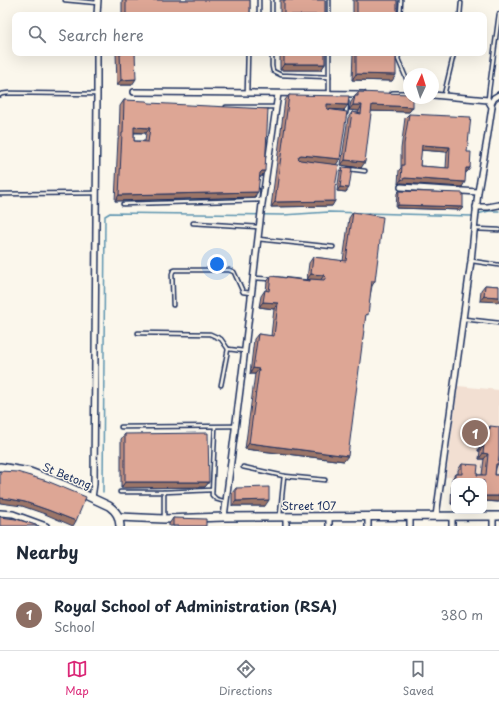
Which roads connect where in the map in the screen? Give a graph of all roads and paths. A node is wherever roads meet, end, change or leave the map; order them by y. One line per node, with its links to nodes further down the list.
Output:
1 (65, 0): 6 (lane)
2 (259, 0): 9 (lane)
3 (272, 0): 10 (lane)
4 (329, 0): 11 (lane)
5 (401, 0): 12 (lane)
6 (98, 2): 8 (street)
7 (461, 3): 13 (lane)
8 (97, 12)
9 (259, 12)
10 (272, 12)
11 (329, 12)
12 (400, 12)
13 (460, 12)
14 (499, 14): 36 (lane)
15 (97, 56): 25 (street)
16 (248, 56): 24 (lane)
17 (272, 56): 22 (lane)
18 (329, 56): 22 (lane)
19 (398, 56): 21 (lane)
20 (453, 56): 34 (lane)
21 (403, 71)
22 (329, 77): 27 (lane)
23 (134, 92): 24 (street)
24 (247, 93): 26 (street)
25 (97, 94): 31 (lane); 45 (street)
26 (278, 94): 27 (street); 38 (street)
27 (329, 94): 28 (street)
28 (372, 94)
29 (387, 94): 30 (street)
30 (403, 94)
31 (0, 95)
32 (499, 95): 36 (street)
33 (439, 96): 34 (street)
34 (444, 96): 36 (street)
35 (348, 101): 39 (lane)
36 (490, 102): 44 (street)
37 (222, 107): 38 (lane)
38 (276, 107): 47 (street)
39 (345, 116)
40 (345, 169): 41 (lane)
41 (365, 171)
42 (258, 186): 47 (lane)
43 (401, 187): 44 (street)
44 (478, 192): 50 (street)
45 (96, 193): 46 (lane); 79 (street)
46 (0, 194)
47 (260, 201): 48 (lane); 52 (street)
48 (123, 204)
49 (499, 205): 50 (street)
50 (476, 208): 53 (street)
51 (194, 223): 52 (lane)
52 (259, 226): 55 (street)
53 (474, 229): 54 (lane); 57 (street)
54 (499, 230)
55 (258, 239): 56 (lane); 59 (street)
56 (332, 247)
57 (471, 261): 58 (lane); 63 (street)
58 (499, 264)
59 (253, 278): 60 (lane); 61 (street)
60 (275, 280)
61 (251, 293): 62 (lane); 67 (street)
62 (173, 304)
63 (463, 319): 64 (lane); 83 (street)
64 (499, 323)
65 (138, 333): 66 (lane)
66 (228, 350): 67 (lane); 68 (lane)
67 (245, 351): 70 (street)
68 (220, 385)
69 (215, 426): 70 (lane); 71 (lane); 76 (lane)
70 (236, 426): 80 (street)
71 (121, 427)
72 (0, 466): 79 (street, St Betong)
73 (243, 467): 74 (lane)
74 (284, 476): 75 (lane); 88 (lane)
75 (325, 480)
76 (212, 490): 78 (lane); 80 (lane)
77 (120, 492): 78 (lane)
78 (164, 492): 92 (lane)
79 (92, 498): 86 (street, St Betong)
80 (226, 502): 87 (street)
81 (0, 513): 93 (street)
82 (410, 516): 83 (street, Street 107); 90 (street, Street 107); 98 (street)
83 (436, 516): 84 (street, Street 107)
84 (452, 516): 85 (street, Street 107); 99 (street)
85 (496, 516): 100 (street)
86 (120, 517): 92 (street, Street 107); 94 (street)
87 (224, 517): 88 (street, Street 107); 91 (street, Street 107)
88 (283, 517): 89 (street, Street 107); 95 (street)
89 (329, 517): 90 (street, Street 107); 96 (street)
90 (368, 517): 97 (street)
91 (206, 522): 92 (street, Street 107)
92 (164, 523)
93 (46, 526)
94 (120, 526)
95 (286, 526)
96 (329, 526)
97 (368, 526)
98 (410, 526)
99 (452, 526)
100 (493, 526)

